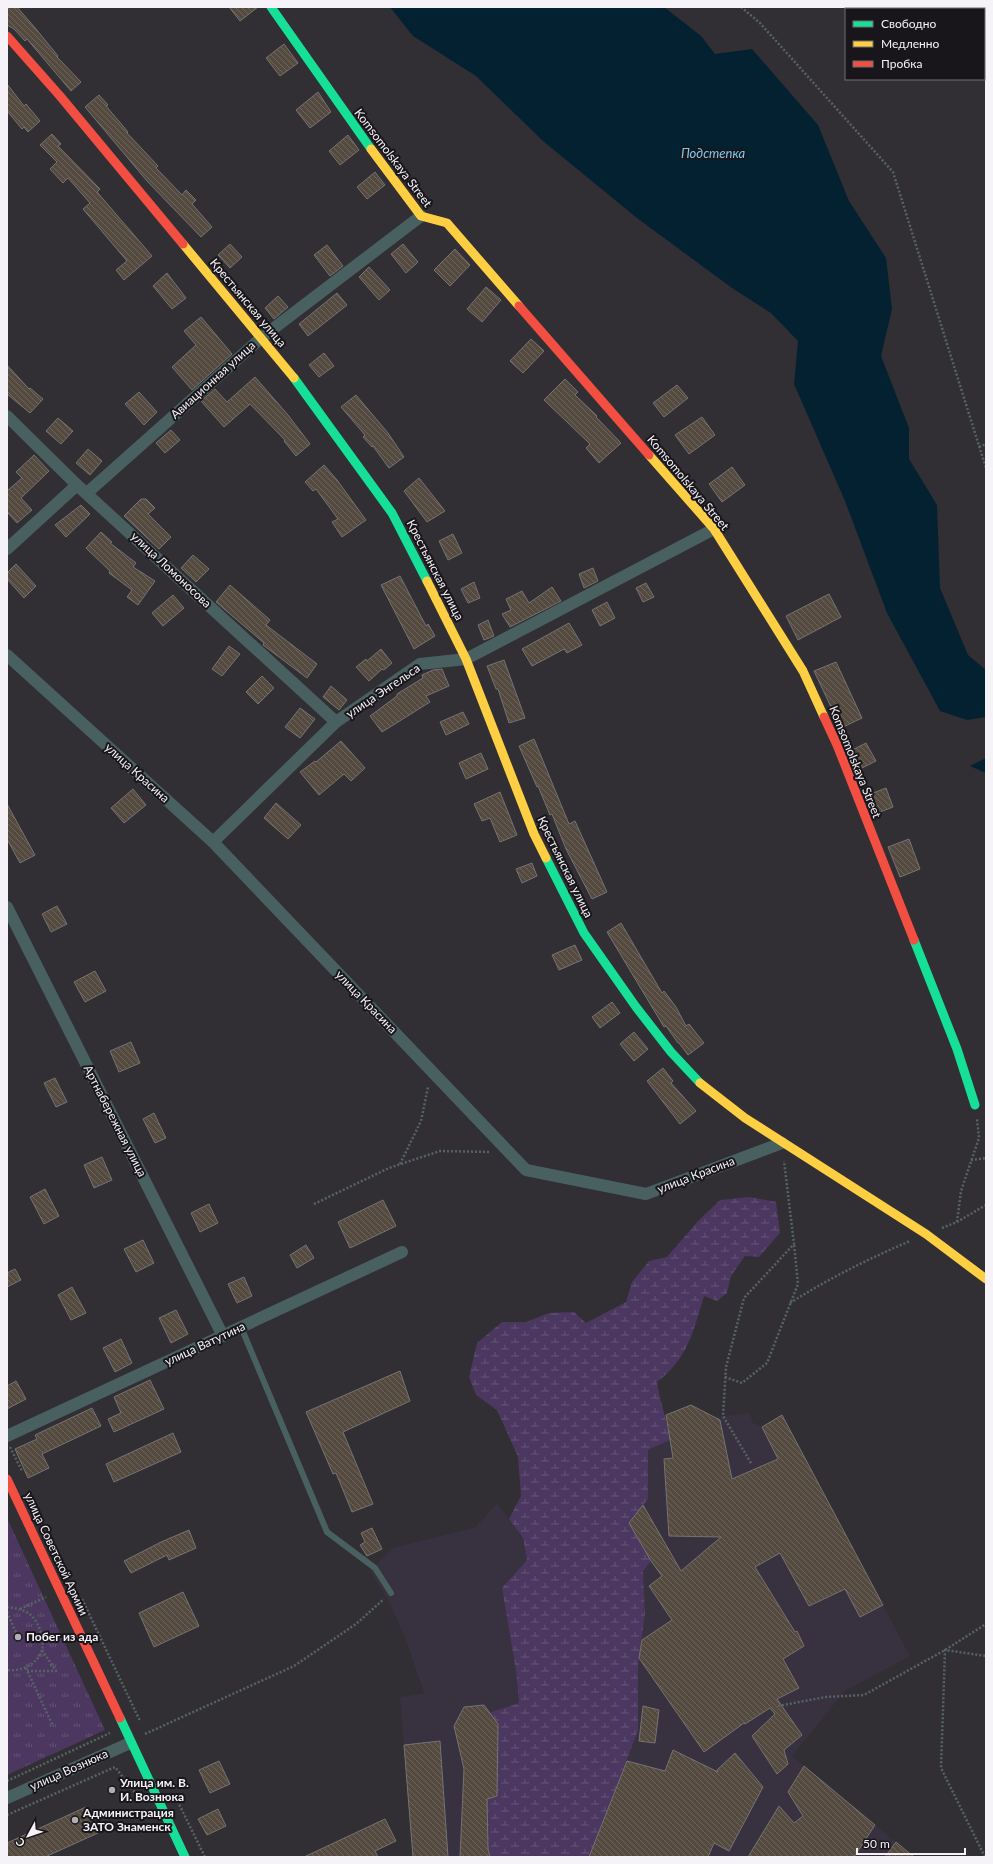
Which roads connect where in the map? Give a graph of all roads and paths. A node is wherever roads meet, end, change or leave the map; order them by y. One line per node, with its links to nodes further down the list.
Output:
1 (271, 7): 4 (street, Komsomolskaya Street)
2 (741, 7): 8 (path)
3 (7, 36): 5 (street, Крестьянская улица)
4 (421, 216): 5 (street, Авиационная улица); 11 (street, Komsomolskaya Street)
5 (261, 338): 10 (street, Авиационная улица); 14 (street, Крестьянская улица)
6 (7, 416): 10 (street, улица Ломоносова)
7 (986, 444): 8 (path)
8 (979, 447): 9 (path)
9 (986, 468)
10 (82, 489): 12 (street, Авиационная улица); 15 (street, улица Ломоносова)
11 (714, 529): 14 (street, улица Энгельса); 19 (street, Komsomolskaya Street)
12 (7, 549)
13 (7, 655): 16 (street, улица Красина)
14 (466, 659): 15 (street, улица Энгельса); 20 (street, Крестьянская улица)
15 (336, 722): 16 (street, улица Энгельса)
16 (213, 842): 18 (street, улица Красина)
17 (7, 907): 36 (street, Артнабережная улица)
18 (431, 1071): 21 (street, улица Красина); 24 (path)
19 (976, 1105): 23 (path)
20 (782, 1143): 21 (street, улица Красина); 28 (street, Крестьянская улица); 29 (path)
21 (509, 1152): 24 (path)
22 (986, 1158): 23 (path)
23 (971, 1160): 27 (path)
24 (400, 1164): 25 (path)
25 (314, 1204)
26 (986, 1205): 27 (path)
27 (957, 1222): 28 (path)
28 (926, 1234): 30 (street, Крестьянская улица); 34 (path)
29 (794, 1244): 34 (path); 37 (path)
30 (950, 1251): 32 (street); 33 (street)
31 (402, 1252): 35 (street, улица Ватутина)
32 (980, 1263)
33 (986, 1279)
34 (790, 1303): 37 (path)
35 (242, 1327): 36 (street, улица Ватутина); 43 (lane)
36 (223, 1336): 38 (street, улица Ватутина)
37 (725, 1377): 41 (path)
38 (7, 1436)
39 (12, 1451): 40 (path)
40 (7, 1452)
41 (751, 1463)
42 (7, 1479): 59 (street, улица Советской Армии)
43 (390, 1593): 58 (path)
44 (44, 1598): 46 (path)
45 (7, 1607): 46 (path)
46 (19, 1609): 50 (path)
47 (7, 1612): 49 (path)
48 (986, 1624): 51 (path)
49 (18, 1637)
50 (42, 1650): 54 (path); 54 (path)
51 (945, 1650): 52 (path); 55 (path); 65 (path)
52 (986, 1656)
53 (7, 1670): 54 (path)
54 (27, 1670): 56 (path)
55 (778, 1706)
56 (52, 1724)
57 (108, 1725): 60 (path)
58 (145, 1734)
59 (130, 1743): 61 (street, улица Вознюка); 64 (street, улица Советской Армии)
60 (7, 1781)
61 (7, 1798)
62 (142, 1801): 63 (path)
63 (7, 1815)
64 (185, 1857)
65 (985, 1857)

